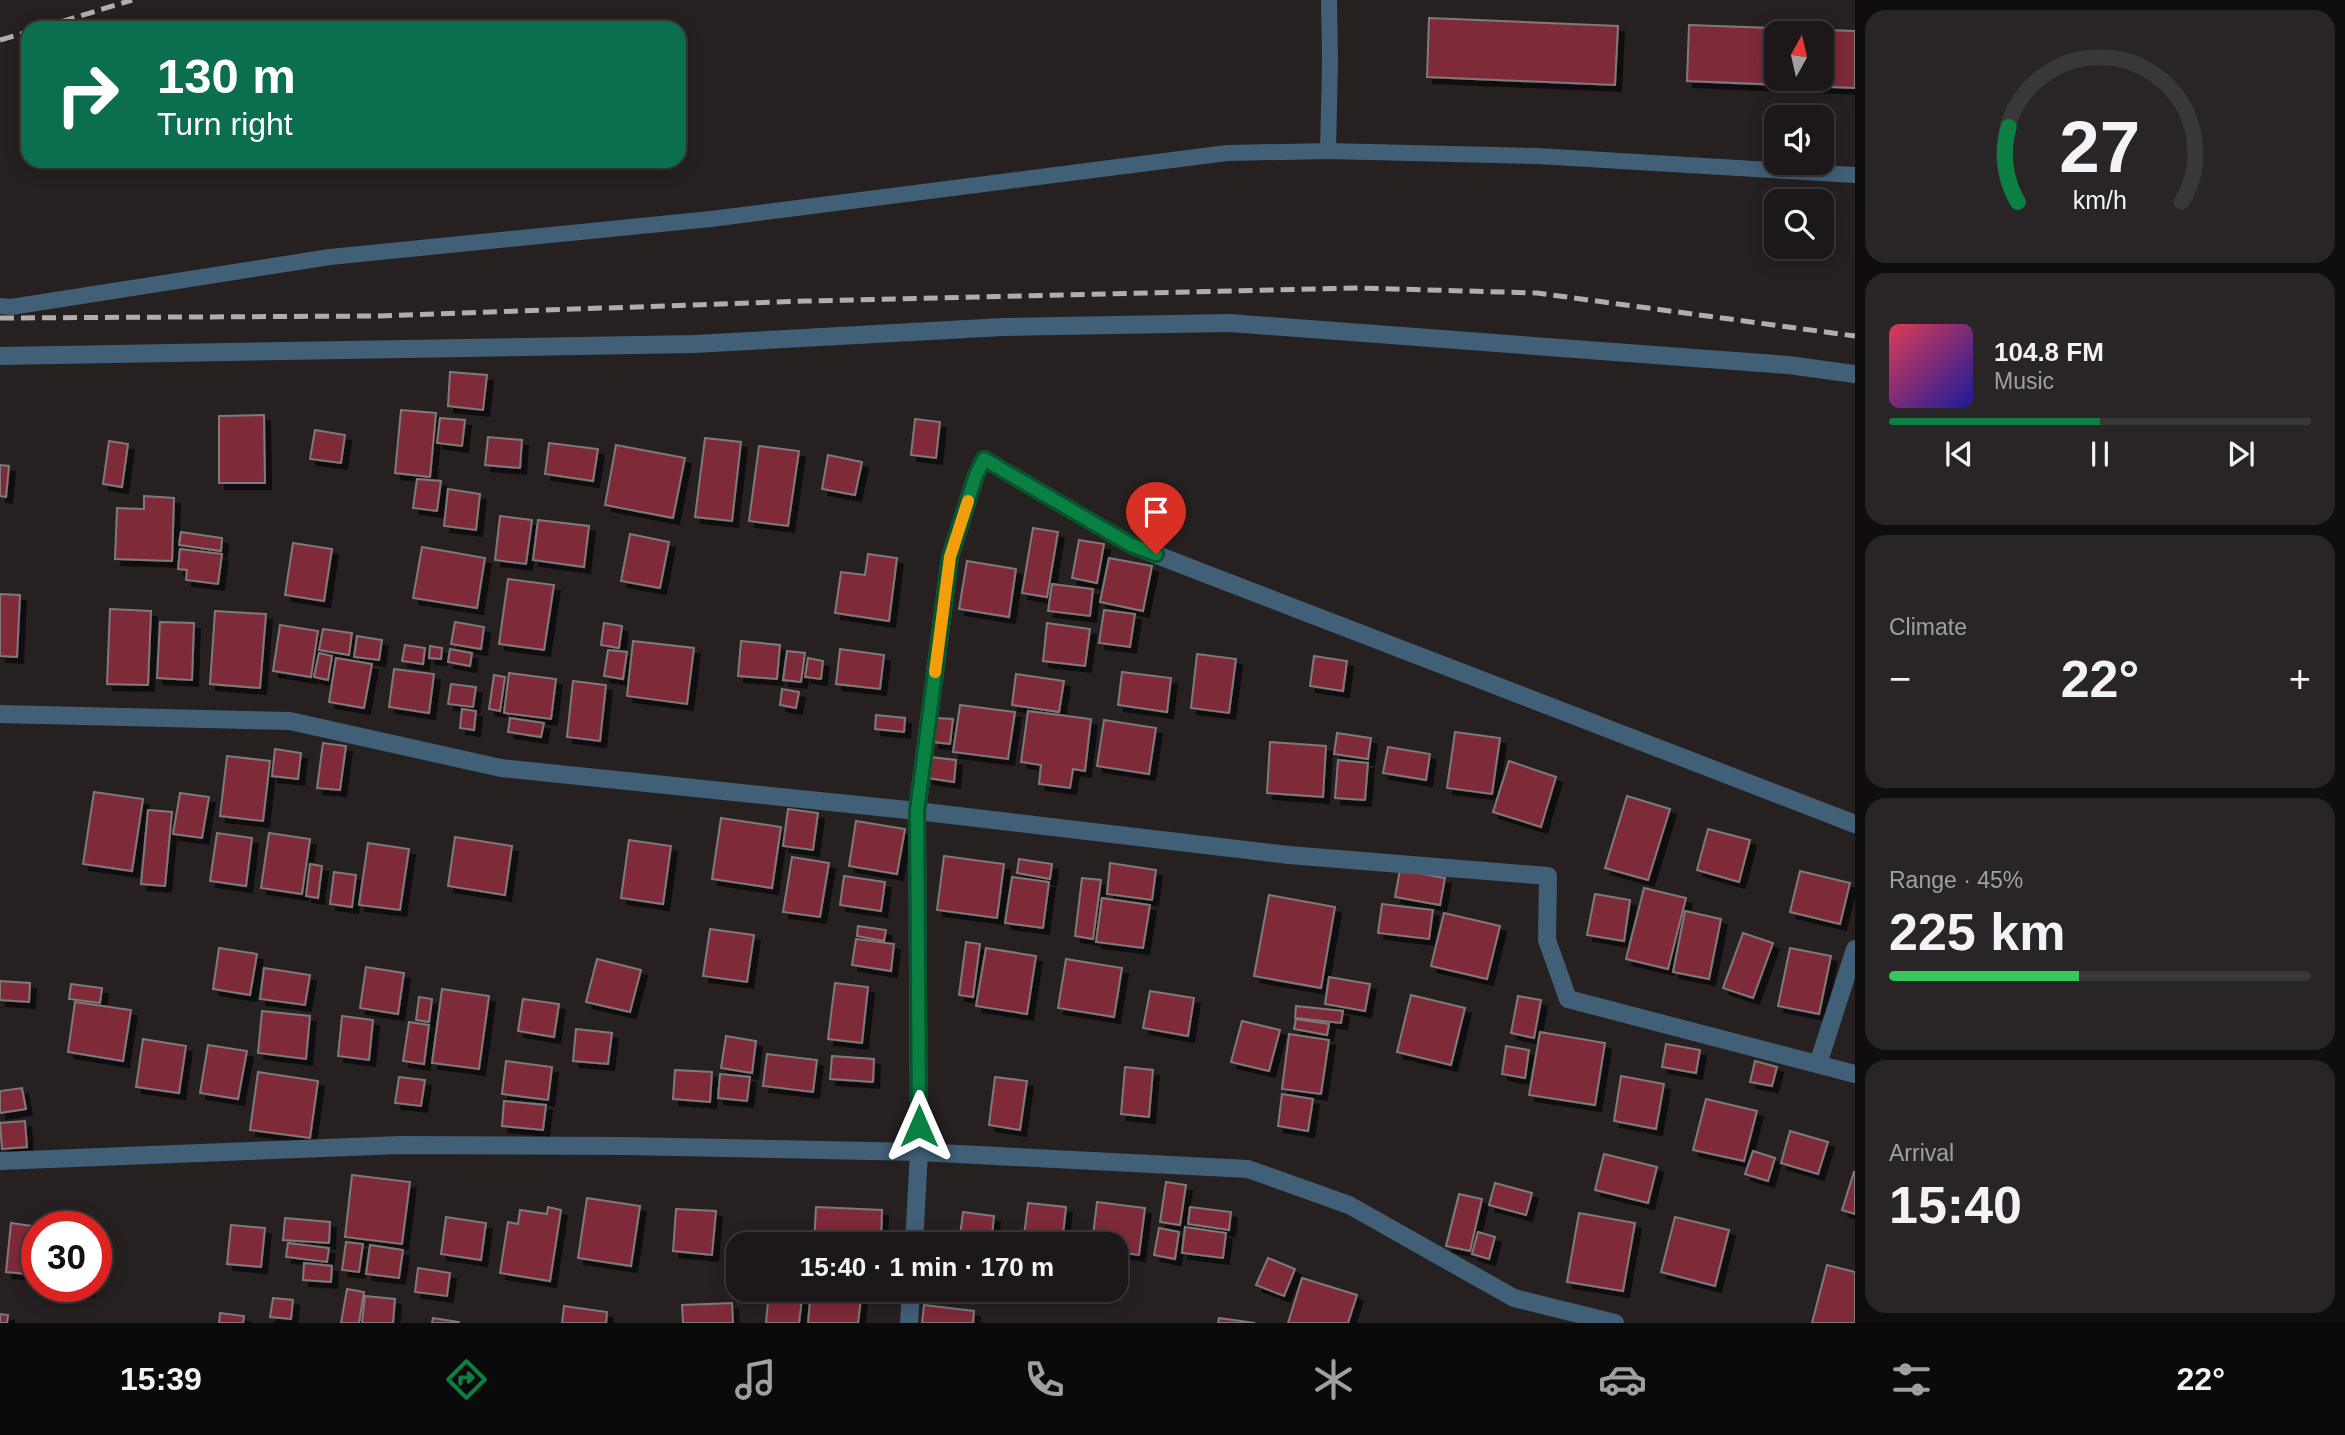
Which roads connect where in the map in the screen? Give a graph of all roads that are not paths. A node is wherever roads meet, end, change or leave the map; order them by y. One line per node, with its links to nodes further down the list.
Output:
1 (1329, 0): 2 (lane)
2 (1328, 151): 3 (lane); 4 (lane)
3 (1855, 175)
4 (0, 306)
5 (0, 356): 6 (street)
6 (1855, 374)
7 (0, 714): 8 (street)
8 (917, 811): 9 (street); 11 (street); 13 (street)
9 (1855, 824)
10 (1855, 949): 11 (street)
11 (1818, 1064): 12 (street)
12 (1855, 1074)
13 (919, 1152): 14 (street); 15 (street); 18 (street)
14 (0, 1161)
15 (915, 1232)
16 (910, 1302): 17 (street)
17 (909, 1323)
18 (1615, 1323)

